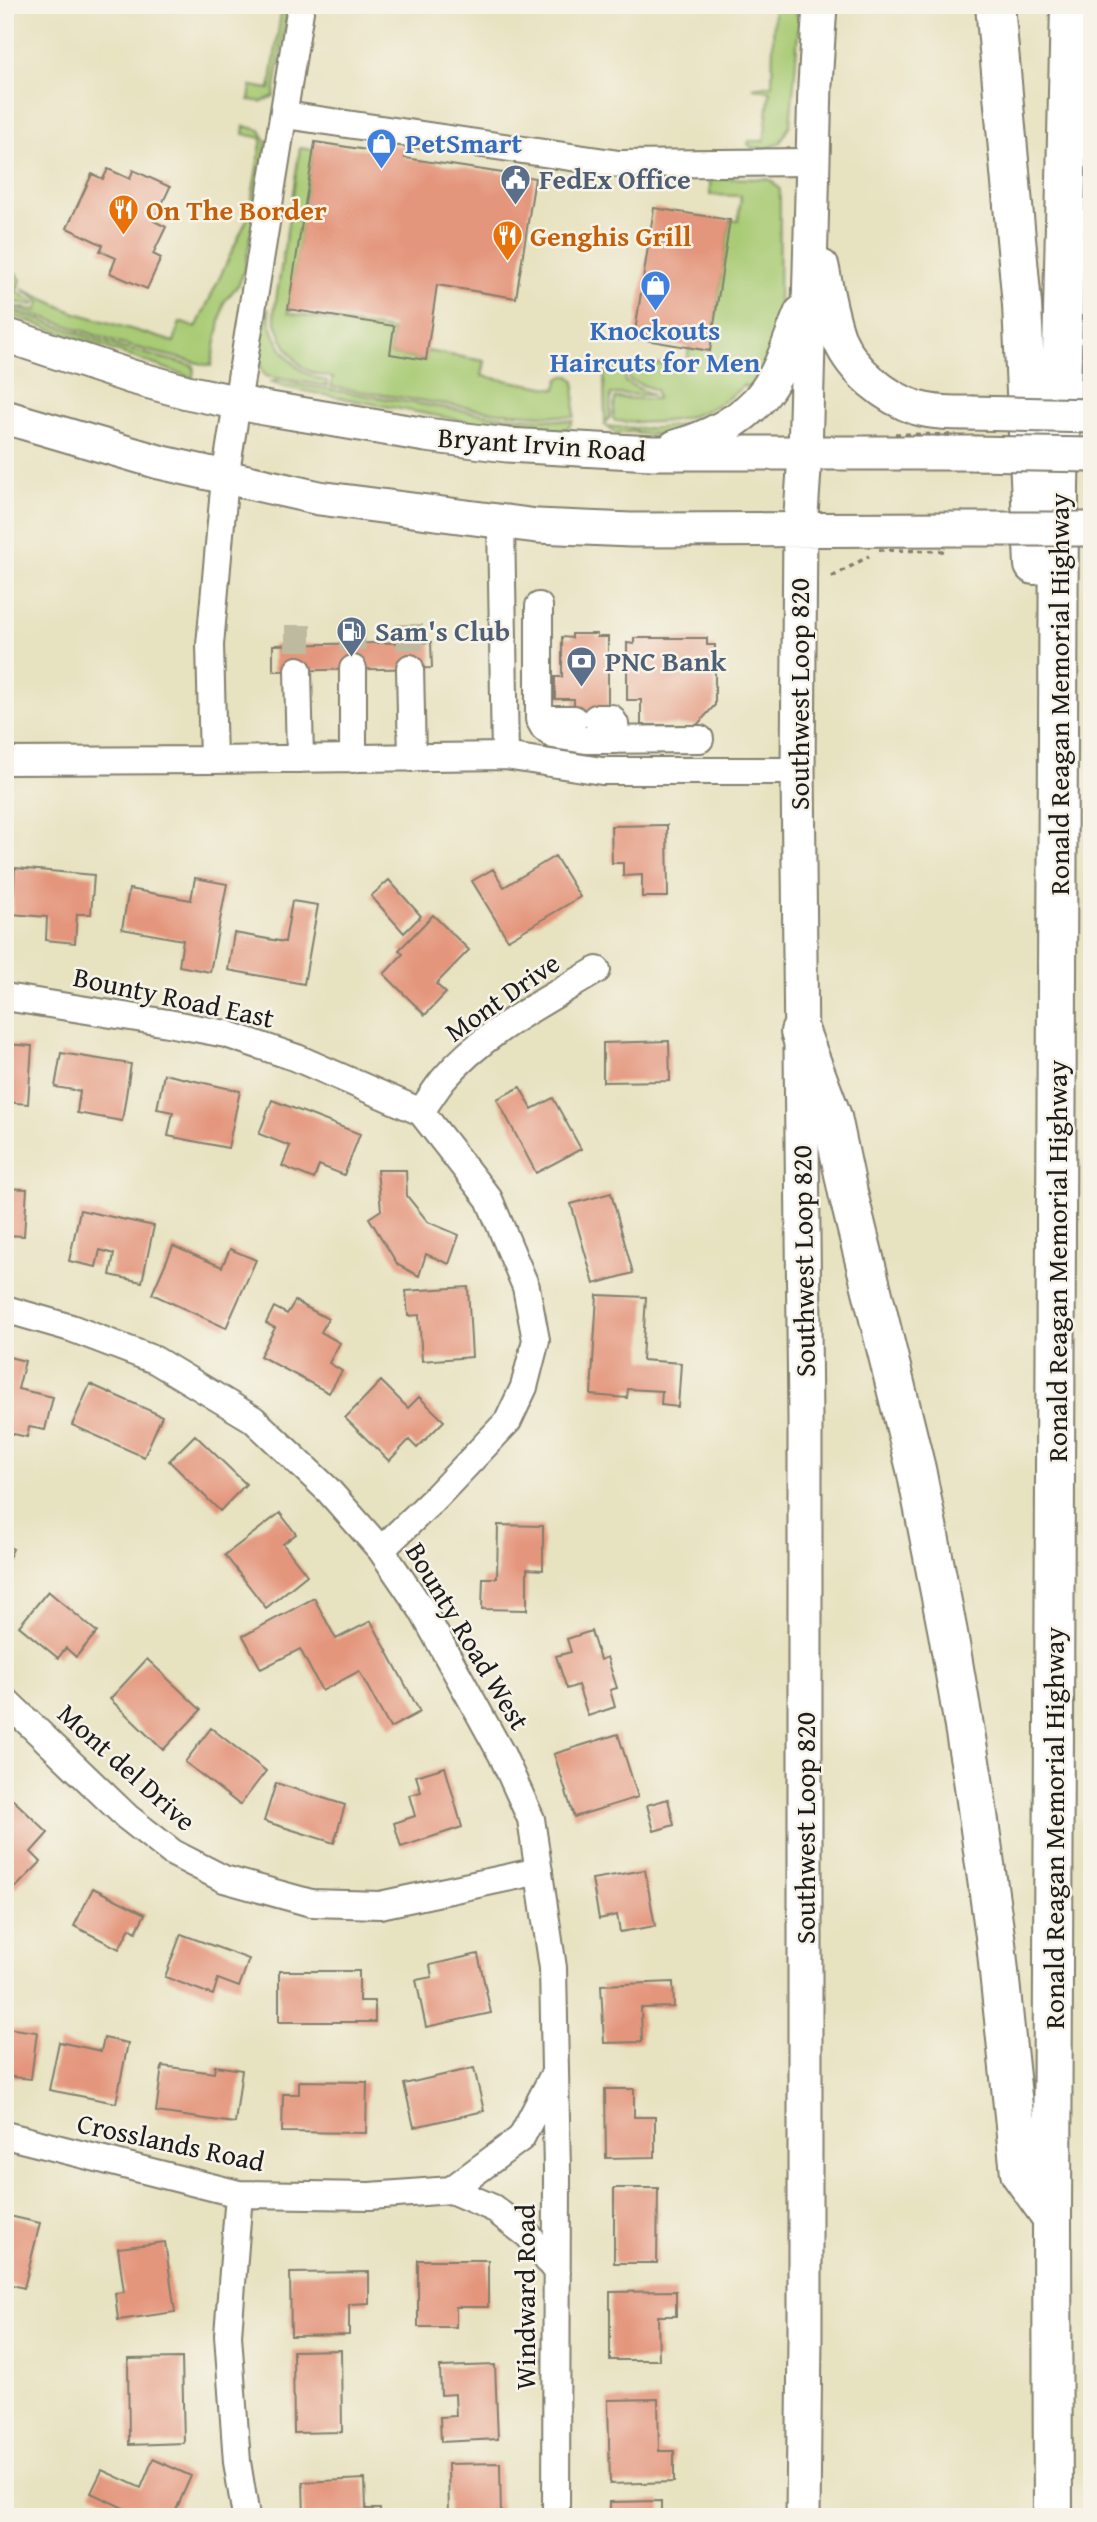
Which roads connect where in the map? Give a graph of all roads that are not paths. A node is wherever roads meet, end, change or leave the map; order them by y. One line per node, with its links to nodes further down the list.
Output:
1 (301, 5): 5 (street)
2 (820, 5): 6 (main road, Southwest Loop 820)
3 (995, 5): 39 (highway)
4 (1070, 5): 39 (highway, Ronald Reagan Memorial Highway)
5 (285, 115): 6 (street); 10 (street)
6 (812, 162): 7 (main road, Southwest Loop 820)
7 (811, 214): 8 (main road, Southwest Loop 820); 11 (main road, bridge)
8 (808, 294): 13 (main road); 14 (main road, Southwest Loop 820)
9 (5, 335): 10 (main road, Bryant Irvin Road)
10 (237, 403): 13 (main road, Bryant Irvin Road); 16 (street)
11 (1092, 416)
12 (5, 417): 16 (main road)
13 (652, 453): 14 (main road, Bryant Irvin Road)
14 (805, 455): 15 (main road, Bryant Irvin Road, bridge); 18 (main road, Southwest Loop 820)
15 (1092, 455)
16 (225, 478): 17 (main road); 31 (street)
17 (501, 522): 18 (main road); 27 (street)
18 (800, 529): 19 (main road, bridge); 34 (main road, Southwest Loop 820)
19 (1092, 529)
20 (540, 606): 24 (street)
21 (411, 668): 28 (street)
22 (353, 669): 30 (street)
23 (298, 670): 29 (street)
24 (539, 719): 26 (street); 26 (street)
25 (700, 739): 26 (street)
26 (623, 740): 33 (street)
27 (505, 757): 28 (street); 33 (street)
28 (412, 758): 30 (street)
29 (300, 759): 30 (street); 31 (street)
30 (353, 759)
31 (213, 760): 32 (street)
32 (5, 761)
33 (630, 771): 34 (street)
34 (798, 771): 37 (main road, Southwest Loop 820)
35 (597, 970): 38 (street, Mont Drive)
36 (5, 996): 38 (street, Bounty Road East)
37 (800, 1032): 48 (highway); 52 (main road, Southwest Loop 820)
38 (421, 1112): 41 (street, Bounty Road East)
39 (1057, 1248): 48 (highway, Ronald Reagan Memorial Highway)
40 (5, 1309): 41 (street, Bounty Road West)
41 (381, 1550): 43 (street, Bounty Road West)
42 (5, 1700): 43 (street, Mont del Drive)
43 (540, 1871): 44 (street, Bounty Road West)
44 (553, 2077): 46 (street); 49 (street, Windward Road)
45 (5, 2135): 47 (street, Crosslands Road)
46 (451, 2190): 47 (street, Crosslands Road); 49 (street, Crosslands Road)
47 (239, 2194): 50 (street)
48 (1052, 2218): 53 (highway, Ronald Reagan Memorial Highway)
49 (557, 2272): 51 (street, Windward Road)
50 (246, 2517)
51 (556, 2517)
52 (803, 2517)
53 (1053, 2517)

